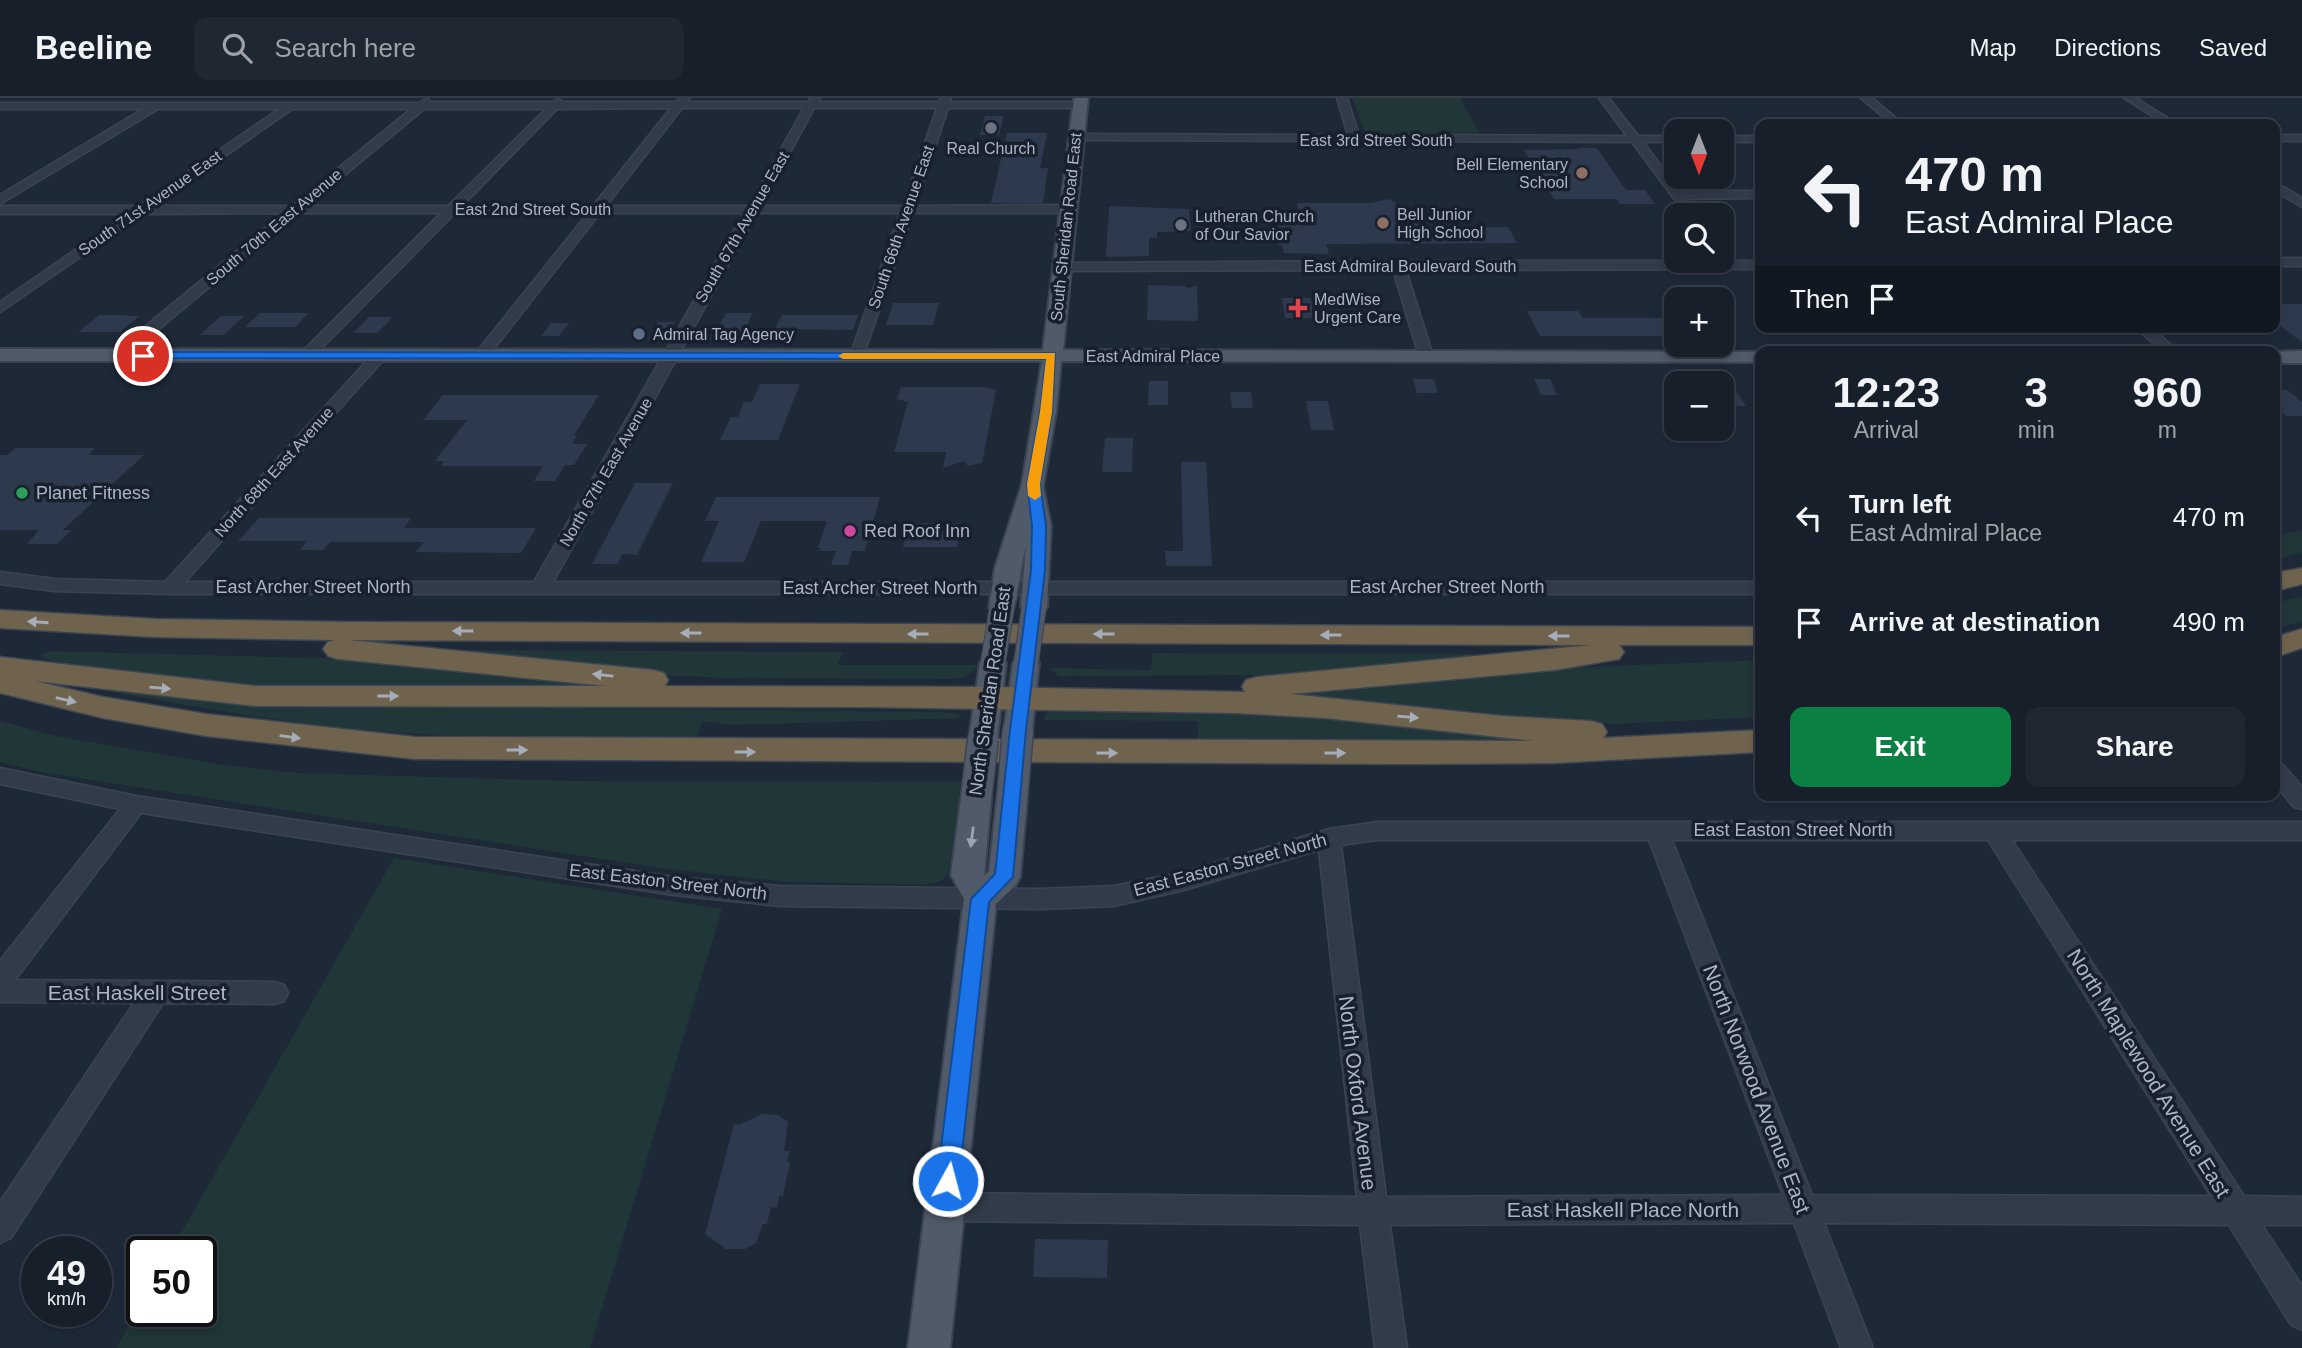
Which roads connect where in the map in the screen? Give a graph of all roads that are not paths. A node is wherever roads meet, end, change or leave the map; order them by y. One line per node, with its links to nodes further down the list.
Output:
1 (37, 98): 14 (street)
2 (169, 98): 15 (street)
3 (1342, 98): 27 (street)
4 (1604, 98): 23 (street)
5 (1866, 98): 18 (street)
6 (2129, 98): 19 (street)
7 (427, 101): 12 (street); 13 (street); 36 (street, South 70th East Avenue)
8 (682, 101): 9 (street); 13 (street); 38 (street)
9 (813, 101): 10 (street); 39 (street, South 67th Avenue East)
10 (945, 101): 11 (street); 40 (street, South 66th Avenue East)
11 (1080, 101): 20 (main road, South Sheridan Road East)
12 (295, 102): 15 (street); 43 (street, South 71st Avenue East)
13 (558, 102): 37 (street)
14 (23, 105): 15 (street); 16 (street); 17 (street)
15 (158, 105): 33 (street)
16 (0, 106)
17 (0, 118)
18 (1892, 119)
19 (2164, 119)
20 (1076, 137): 27 (street, East 3rd Street South); 41 (main road, South Sheridan Road East)
21 (2280, 138): 22 (street)
22 (2302, 138)
23 (1635, 139): 24 (street, East 3rd Street South); 27 (street, East 3rd Street South); 31 (street)
24 (1664, 139)
25 (1734, 139): 26 (street)
26 (1755, 139)
27 (1356, 140)
28 (2280, 191): 30 (street)
29 (2280, 192): 35 (street)
30 (2302, 193)
31 (1677, 195): 32 (street); 34 (street)
32 (1755, 195)
33 (0, 200)
34 (1683, 203)
35 (2302, 203)
36 (295, 209): 37 (street, East 2nd Street South); 43 (street, East 2nd Street South); 55 (street, South 70th East Avenue)
37 (450, 209): 38 (street, East 2nd Street South); 56 (street)
38 (596, 209): 39 (street, East 2nd Street South); 58 (street)
39 (751, 209): 40 (street, East 2nd Street South); 59 (street, South 67th Avenue East)
40 (907, 209): 41 (street, East 2nd Street South); 60 (street, South 66th Avenue East)
41 (1067, 209): 50 (main road, South Sheridan Road East)
42 (0, 210): 43 (street, East 2nd Street South)
43 (140, 210): 51 (street, South 71st Avenue East)
44 (1664, 261): 49 (street, East Admiral Boulevard South)
45 (1734, 261): 48 (street, East Admiral Boulevard South)
46 (2280, 262): 47 (street)
47 (2302, 262)
48 (1755, 264)
49 (1398, 265): 50 (street, East Admiral Boulevard South); 62 (street)
50 (1060, 267): 61 (main road, South Sheridan Road East)
51 (0, 308)
52 (2149, 333): 53 (street)
53 (2165, 346)
54 (0, 355): 55 (main road, East Admiral Place)
55 (118, 356): 56 (main road, East Admiral Place)
56 (306, 356): 57 (main road, East Admiral Place)
57 (379, 356): 58 (main road, East Admiral Place); 71 (street, North 68th East Avenue)
58 (481, 356): 59 (main road, East Admiral Place)
59 (670, 356): 60 (main road, East Admiral Place); 70 (street, North 67th East Avenue)
60 (857, 356): 61 (main road, East Admiral Place)
61 (1051, 356): 62 (main road, East Admiral Place); 66 (main road, North Sheridan Road East)
62 (1426, 356): 63 (main road, East Admiral Place)
63 (1755, 356)
64 (2280, 357): 65 (main road)
65 (2302, 357)
66 (1033, 484): 73 (main road, North Sheridan Road East); 74 (main road, North Sheridan Road East)
67 (2302, 576): 69 (highway)
68 (0, 578): 71 (street, East Archer Street North)
69 (2280, 581)
70 (541, 587): 71 (street, East Archer Street North); 73 (street, East Archer Street North)
71 (170, 588)
72 (1755, 588): 74 (street, East Archer Street North)
73 (1003, 597): 74 (street, East Archer Street North); 83 (main road, North Sheridan Road East, bridge)
74 (1035, 597): 84 (main road, North Sheridan Road East, bridge)
75 (0, 619): 76 (highway, one-way to 75)
76 (155, 628): 78 (highway, one-way to 76); 83 (highway, one-way to 76)
77 (1755, 636): 78 (highway)
78 (1701, 637): 84 (highway)
79 (2302, 638): 80 (highway)
80 (2280, 645)
81 (0, 667): 83 (highway, one-way to 83)
82 (0, 683): 86 (highway, one-way to 86)
83 (990, 683): 84 (highway); 95 (main road, North Sheridan Road East, one-way to 95, bridge)
84 (1022, 695): 85 (highway, one-way to 85); 95 (main road, North Sheridan Road East, bridge)
85 (1755, 734)
86 (1755, 741)
87 (0, 776): 90 (street, East Easton Street North)
88 (2280, 777): 89 (street)
89 (2302, 801)
90 (136, 804): 95 (street, East Easton Street North); 96 (street)
91 (1657, 830): 93 (street, East Easton Street North); 94 (street, East Easton Street North); 101 (street, North Norwood Avenue East)
92 (2302, 831): 93 (street, East Easton Street North)
93 (1995, 832): 104 (street, North Maplewood Avenue East)
94 (1328, 838): 95 (street, East Easton Street North); 102 (street, North Oxford Avenue)
95 (980, 899): 100 (main road, North Sheridan Road East)
96 (0, 980)
97 (0, 991): 98 (street, East Haskell Street)
98 (156, 992): 99 (street, East Haskell Street); 105 (street)
99 (275, 993)
100 (945, 1207): 102 (street, East Haskell Place North); 107 (main road, North Sheridan Road East)
101 (1804, 1209): 102 (street, East Haskell Place North); 104 (street, East Haskell Place North); 109 (street, North Norwood Avenue East)
102 (1372, 1211): 108 (street, North Oxford Avenue)
103 (2302, 1211): 104 (street, East Haskell Place North)
104 (2237, 1212): 106 (street, North Maplewood Avenue East)
105 (0, 1228)
106 (2302, 1314)
107 (929, 1348)
108 (1391, 1348)
109 (1857, 1348)

